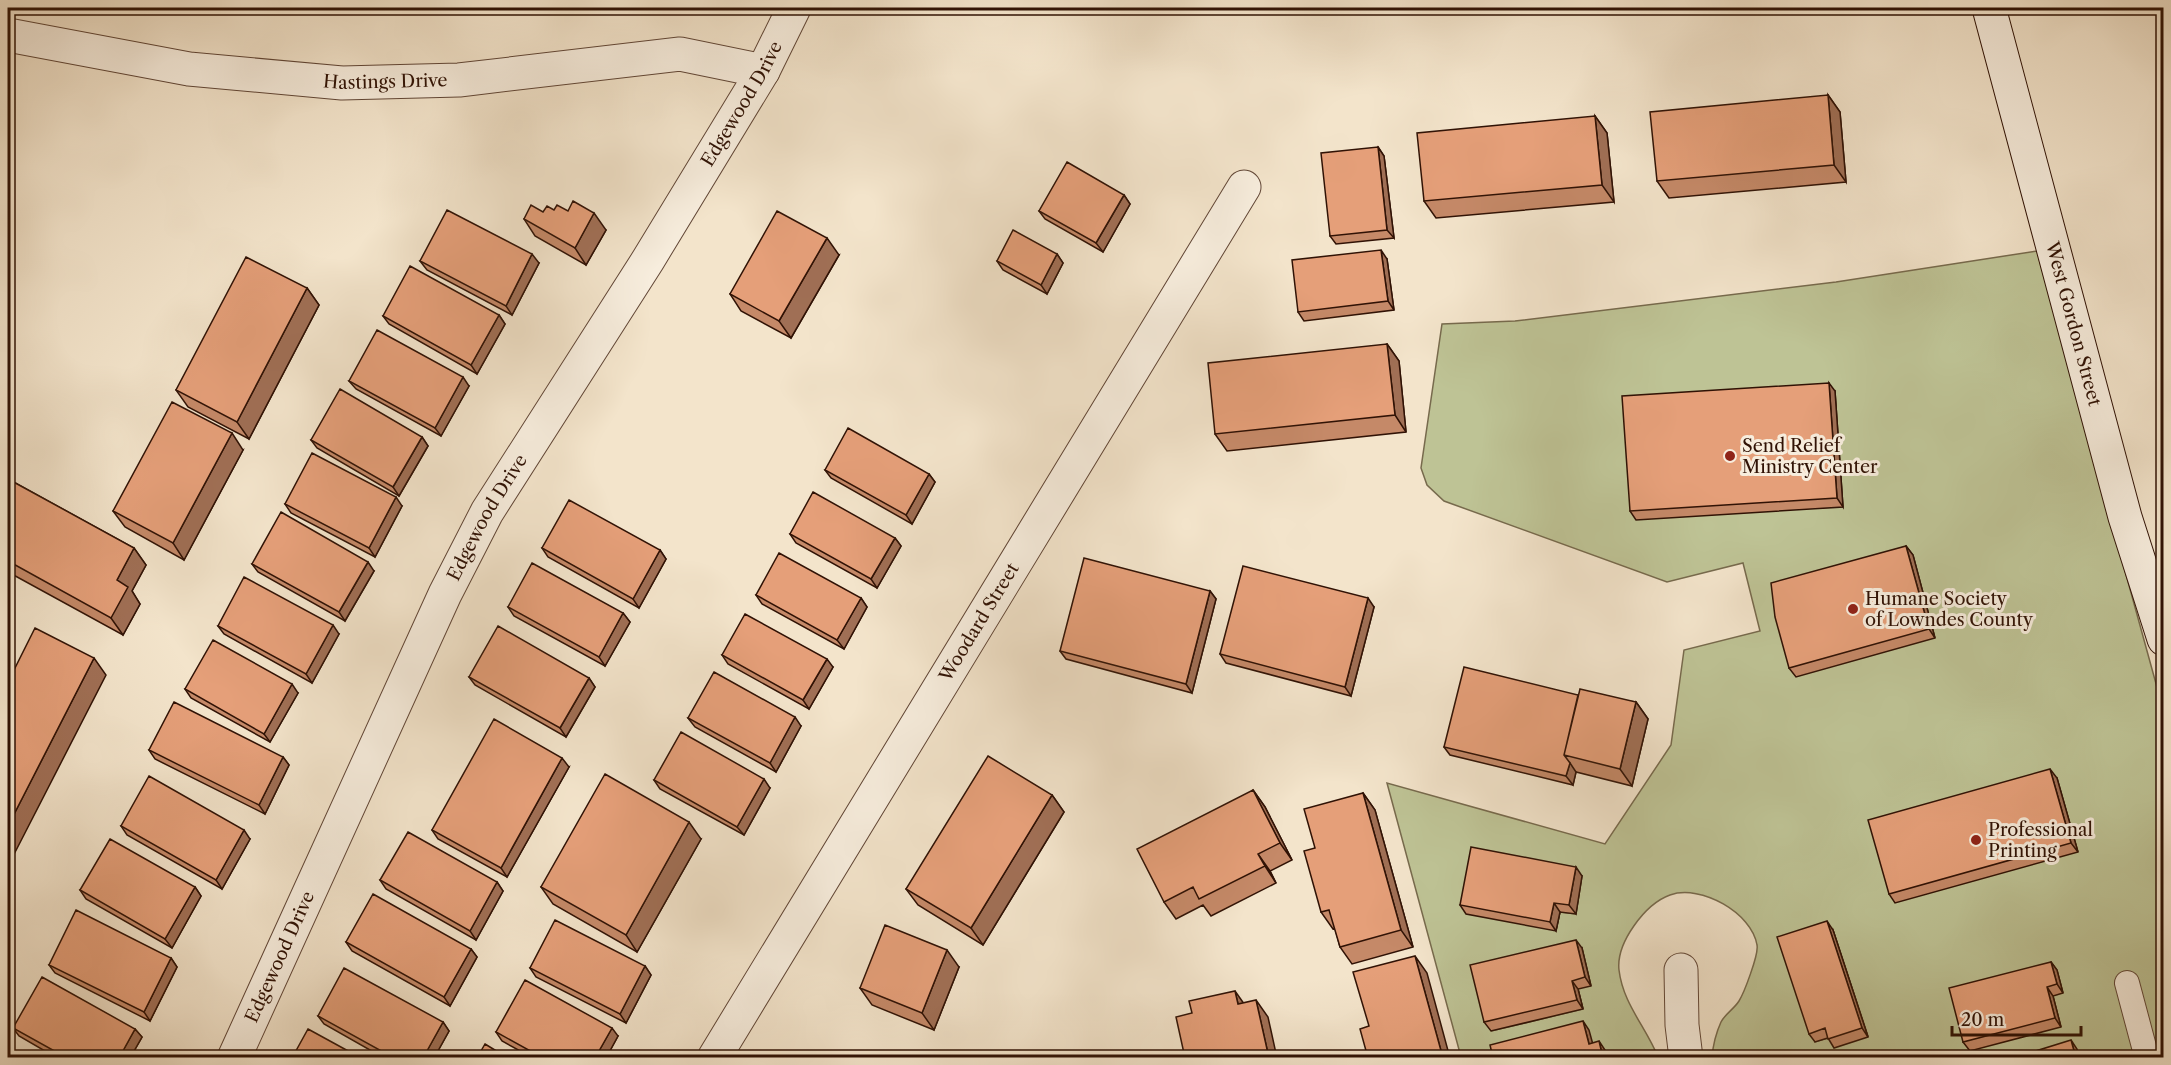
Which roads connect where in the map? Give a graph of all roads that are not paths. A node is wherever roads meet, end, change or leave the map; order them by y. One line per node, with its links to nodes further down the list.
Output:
1 (794, 8): 4 (street, Edgewood Drive)
2 (1989, 8): 6 (street, West Gordon Street)
3 (8, 35): 4 (street, Hastings Drive)
4 (763, 71): 9 (street, Edgewood Drive)
5 (1244, 187): 10 (street, Woodard Street)
6 (2163, 639)
7 (1681, 970): 11 (street)
8 (2127, 983): 12 (lane)
9 (234, 1058)
10 (714, 1058)
11 (1686, 1058)
12 (2147, 1058)

